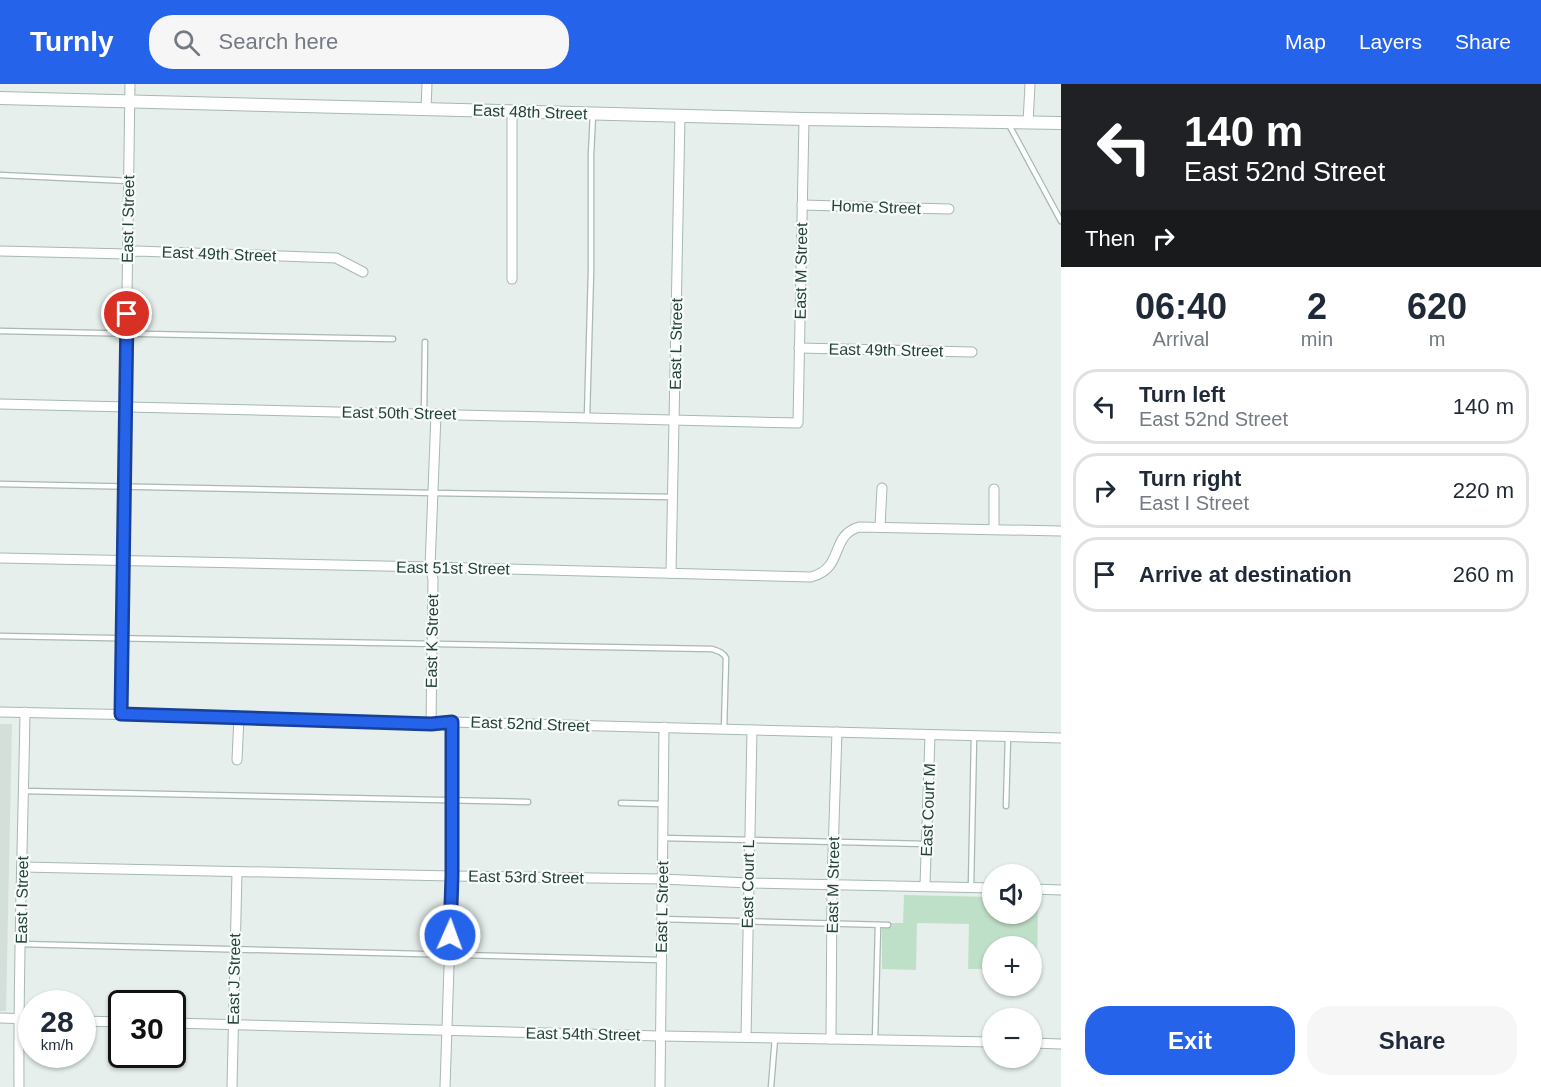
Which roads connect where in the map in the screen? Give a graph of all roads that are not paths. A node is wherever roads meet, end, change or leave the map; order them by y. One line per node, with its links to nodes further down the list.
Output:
1 (130, 84): 5 (street, East I Street)
2 (427, 84): 6 (street)
3 (1030, 84): 12 (street)
4 (0, 98): 5 (street, East 48th Street)
5 (130, 102): 6 (street, East 48th Street); 15 (street, East I Street)
6 (426, 109): 7 (street, East 48th Street)
7 (512, 112): 8 (street, East 48th Street); 22 (street)
8 (593, 114): 9 (street, East 48th Street); 33 (lane)
9 (680, 116): 10 (street, East 48th Street); 34 (street, East L Street)
10 (804, 119): 11 (street, East 48th Street); 16 (street, East M Street)
11 (1008, 123): 12 (street, East 48th Street); 18 (lane)
12 (1028, 123): 13 (street, East 48th Street)
13 (1061, 123)
14 (0, 175): 15 (lane)
15 (129, 181): 20 (street, East I Street)
16 (802, 205): 17 (street, Home Street); 27 (street, East M Street)
17 (949, 209)
18 (1061, 221)
19 (0, 251): 20 (street, East 49th Street)
20 (128, 254): 21 (street, East 49th Street); 24 (street, East I Street)
21 (363, 272)
22 (512, 279)
23 (0, 331): 24 (lane)
24 (127, 334): 25 (lane); 30 (street, East I Street)
25 (393, 339)
26 (425, 342): 31 (lane)
27 (799, 348): 28 (street, East 49th Street); 35 (street, East M Street)
28 (972, 351)
29 (0, 404): 30 (street, East 50th Street)
30 (126, 408): 31 (street, East 50th Street); 37 (street, East I Street)
31 (424, 414): 32 (street, East 50th Street)
32 (436, 414): 33 (street, East 50th Street); 40 (street, East K Street)
33 (587, 418): 34 (street, East 50th Street)
34 (674, 420): 35 (street, East 50th Street); 41 (street, East L Street)
35 (798, 423)
36 (0, 484): 37 (lane)
37 (125, 487): 40 (lane); 46 (street, East I Street)
38 (882, 488): 42 (street)
39 (994, 489): 43 (street)
40 (433, 493): 41 (lane); 47 (street, East K Street)
41 (673, 497): 48 (street, East L Street)
42 (880, 527): 43 (street, East 51st Street); 48 (street, East 51st Street)
43 (994, 529): 44 (street, East 51st Street)
44 (1061, 531)
45 (0, 558): 46 (street, East 51st Street)
46 (123, 561): 47 (street, East 51st Street); 50 (street, East I Street)
47 (430, 567): 48 (street, East 51st Street); 51 (street, East K Street)
48 (671, 573)
49 (0, 636): 50 (lane)
50 (122, 638): 51 (lane); 54 (street, East I Street)
51 (432, 644): 57 (street, East K Street); 59 (lane)
52 (0, 712): 53 (street, East 52nd Street)
53 (25, 712): 54 (street, East 52nd Street); 67 (street, East I Street)
54 (121, 714): 55 (street, East 52nd Street)
55 (239, 717): 57 (street, East 52nd Street); 66 (street)
56 (452, 722): 57 (street, East 52nd Street); 58 (street, East 52nd Street); 68 (street)
57 (431, 724)
58 (664, 728): 59 (street, East 52nd Street); 71 (street, East L Street)
59 (724, 729): 60 (street, East 52nd Street)
60 (752, 730): 61 (street, East 52nd Street); 74 (street, East Court L)
61 (837, 732): 62 (street, East 52nd Street); 75 (street, East M Street)
62 (930, 735): 63 (street, East 52nd Street); 76 (street, East Court M)
63 (974, 736): 64 (street, East 52nd Street); 84 (lane)
64 (1008, 737): 65 (street, East 52nd Street); 72 (lane)
65 (1061, 738)
66 (237, 760)
67 (24, 791): 68 (lane); 77 (street, East I Street)
68 (452, 801): 69 (lane); 79 (street)
69 (528, 802)
70 (621, 803): 71 (lane)
71 (663, 804): 73 (street, East L Street)
72 (1006, 806)
73 (663, 838): 74 (lane); 80 (street, East L Street)
74 (749, 840): 75 (lane); 81 (street, East Court L)
75 (833, 842): 76 (lane); 82 (street, East M Street)
76 (927, 844): 83 (street, East Court M)
77 (22, 867): 78 (street, East 53rd Street); 93 (street, East I Street)
78 (237, 872): 79 (street, East 53rd Street); 94 (street, East J Street)
79 (452, 876): 80 (street, East 53rd Street); 95 (street)
80 (662, 879): 81 (street, East 53rd Street); 88 (street, East L Street)
81 (748, 883): 82 (street, East 53rd Street); 89 (street, East Court L)
82 (832, 884): 83 (street, East 53rd Street); 90 (street, East M Street)
83 (925, 885): 84 (street, East 53rd Street)
84 (971, 887): 85 (street, East 53rd Street)
85 (982, 888)
86 (1042, 889): 87 (street)
87 (1061, 890)
88 (662, 920): 89 (lane); 96 (street, East L Street)
89 (748, 922): 90 (lane); 104 (street, East Court L)
90 (832, 924): 91 (lane); 106 (street, East M Street)
91 (878, 925): 92 (lane); 107 (lane)
92 (888, 925)
93 (21, 944): 94 (lane); 97 (street, East I Street)
94 (235, 950): 95 (lane); 101 (street, East J Street)
95 (449, 955): 96 (lane); 102 (street)
96 (661, 960): 103 (street, East L Street)
97 (20, 990)
98 (0, 1018): 99 (street)
99 (18, 1019)
100 (186, 1023): 101 (street, East 54th Street)
101 (233, 1025): 102 (street, East 54th Street); 113 (street, East J Street)
102 (446, 1030): 103 (street, East 54th Street); 114 (street)
103 (660, 1036): 104 (street, East 54th Street); 115 (street, East L Street)
104 (746, 1037): 105 (street, East 54th Street)
105 (775, 1038): 106 (street, East 54th Street); 116 (lane)
106 (831, 1039): 107 (street, East 54th Street)
107 (875, 1040): 108 (street, East 54th Street)
108 (982, 1042)
109 (1042, 1043): 110 (street)
110 (1061, 1044)
111 (19, 1068): 112 (street, East I Street)
112 (19, 1087)
113 (232, 1087)
114 (445, 1087)
115 (660, 1087)
116 (771, 1087)

